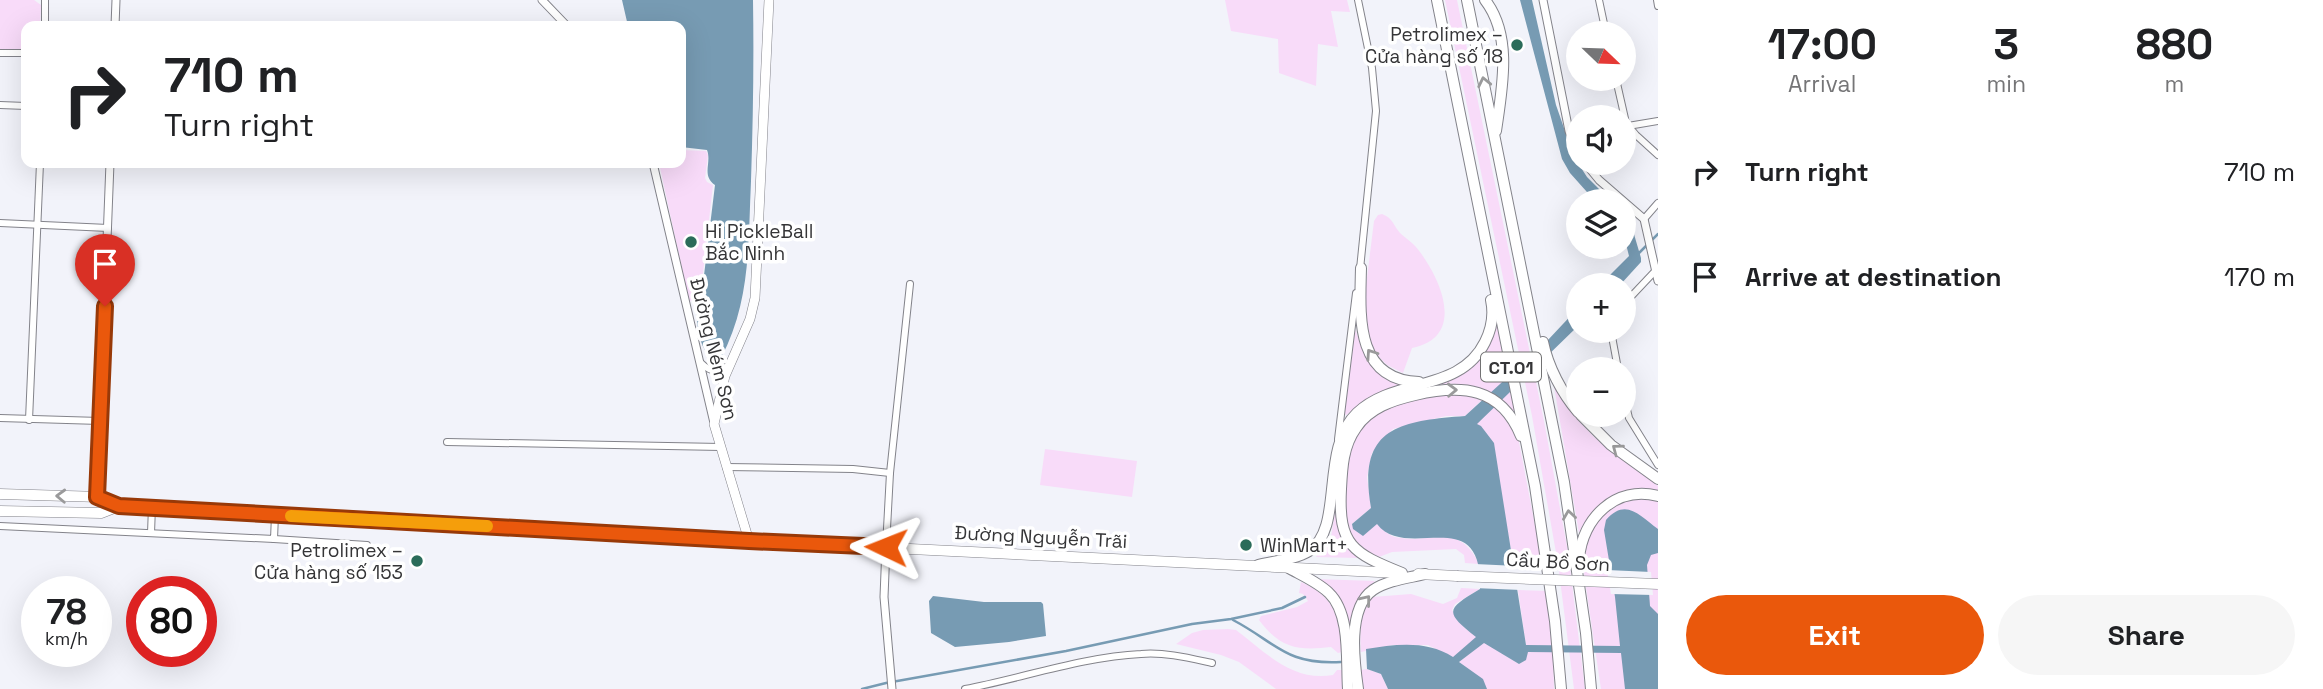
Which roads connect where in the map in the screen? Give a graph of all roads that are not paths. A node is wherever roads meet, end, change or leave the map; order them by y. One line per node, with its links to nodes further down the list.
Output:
1 (45, 0): 13 (street)
2 (116, 0): 14 (street)
3 (542, 0): 15 (street)
4 (769, 0): 44 (main road)
5 (1358, 0): 38 (street)
6 (1437, 0): 21 (highway, CT.01)
7 (1467, 0): 26 (highway, CT.01, one-way to 7)
8 (1485, 0): 26 (highway)
9 (1543, 0): 22 (street)
10 (1599, 0): 16 (street)
11 (1657, 0): 12 (street)
12 (1658, 6)
13 (45, 21)
14 (116, 21)
15 (562, 21)
16 (1603, 21)
17 (0, 53): 18 (street)
18 (21, 53)
19 (0, 105): 20 (street)
20 (21, 106)
21 (1460, 115): 45 (highway); 76 (highway, CT.01)
22 (1566, 116)
23 (1658, 121): 24 (street)
24 (1636, 125)
25 (1636, 134): 27 (street)
26 (1495, 137): 32 (highway, CT.01)
27 (1658, 155)
28 (40, 168): 36 (street)
29 (110, 168): 37 (street)
30 (654, 168): 43 (street, Đường Ném Sơn)
31 (1595, 175): 34 (street)
32 (1507, 197): 46 (highway); 81 (highway, CT.01, one-way to 32)
33 (1658, 203): 34 (street)
34 (1644, 219): 39 (street)
35 (0, 223): 36 (street)
36 (38, 224): 37 (street); 48 (street)
37 (108, 228): 49 (street)
38 (1361, 268): 45 (highway, one-way to 38); 54 (street)
39 (1657, 269): 40 (street); 42 (street)
40 (1658, 281)
41 (910, 284): 58 (street)
42 (1636, 291)
43 (699, 362): 44 (street); 50 (street, Đường Ném Sơn)
44 (731, 362): 50 (main road)
45 (1429, 382): 54 (highway)
46 (1566, 392)
47 (0, 418): 48 (street)
48 (29, 420): 49 (street)
49 (100, 421): 62 (street)
50 (714, 424): 55 (main road, Đường Ném Sơn)
51 (1594, 427): 59 (highway, one-way to 51)
52 (1635, 427): 56 (street)
53 (447, 442): 55 (street)
54 (1337, 446): 75 (highway)
55 (721, 447): 57 (main road, Đường Ném Sơn)
56 (1658, 465)
57 (726, 467): 58 (street); 72 (main road, Đường Ném Sơn)
58 (890, 473): 74 (street)
59 (1658, 479)
60 (0, 494): 62 (highway, Đường Nguyễn Trãi, one-way to 60)
61 (1658, 496): 81 (highway)
62 (97, 497): 63 (highway, Đường Nguyễn Trãi)
63 (119, 506): 64 (highway, Đường Nguyễn Trãi); 66 (highway, Đường Nguyễn Trãi)
64 (152, 508): 67 (highway, Đường Nguyễn Trãi); 70 (street)
65 (0, 512): 66 (highway, Đường Nguyễn Trãi)
66 (37, 512): 69 (street)
67 (275, 515): 71 (street); 72 (highway, Đường Nguyễn Trãi)
68 (0, 526): 69 (street)
69 (37, 528): 70 (street)
70 (151, 533): 71 (street)
71 (274, 539): 73 (street)
72 (749, 541): 74 (highway, Đường Nguyễn Trãi)
73 (367, 545)
74 (886, 547): 75 (highway, Đường Nguyễn Trãi); 84 (street)
75 (1258, 565): 77 (highway, Đường Nguyễn Trãi)
76 (1546, 565): 78 (highway, one-way to 76); 88 (highway, CT.01)
77 (1287, 567): 78 (highway, Đường Nguyễn Trãi); 86 (highway)
78 (1402, 573): 79 (highway, Đường Nguyễn Trãi)
79 (1426, 574): 80 (highway, Đường Nguyễn Trãi); 87 (highway, one-way to 79)
80 (1457, 576): 82 (highway, Cầu Bồ Sơn, bridge)
81 (1578, 582): 89 (highway, CT.01)
82 (1658, 584)
83 (1212, 663): 85 (street)
84 (892, 689)
85 (965, 689)
86 (1348, 689)
87 (1357, 689)
88 (1559, 689)
89 (1593, 689)

